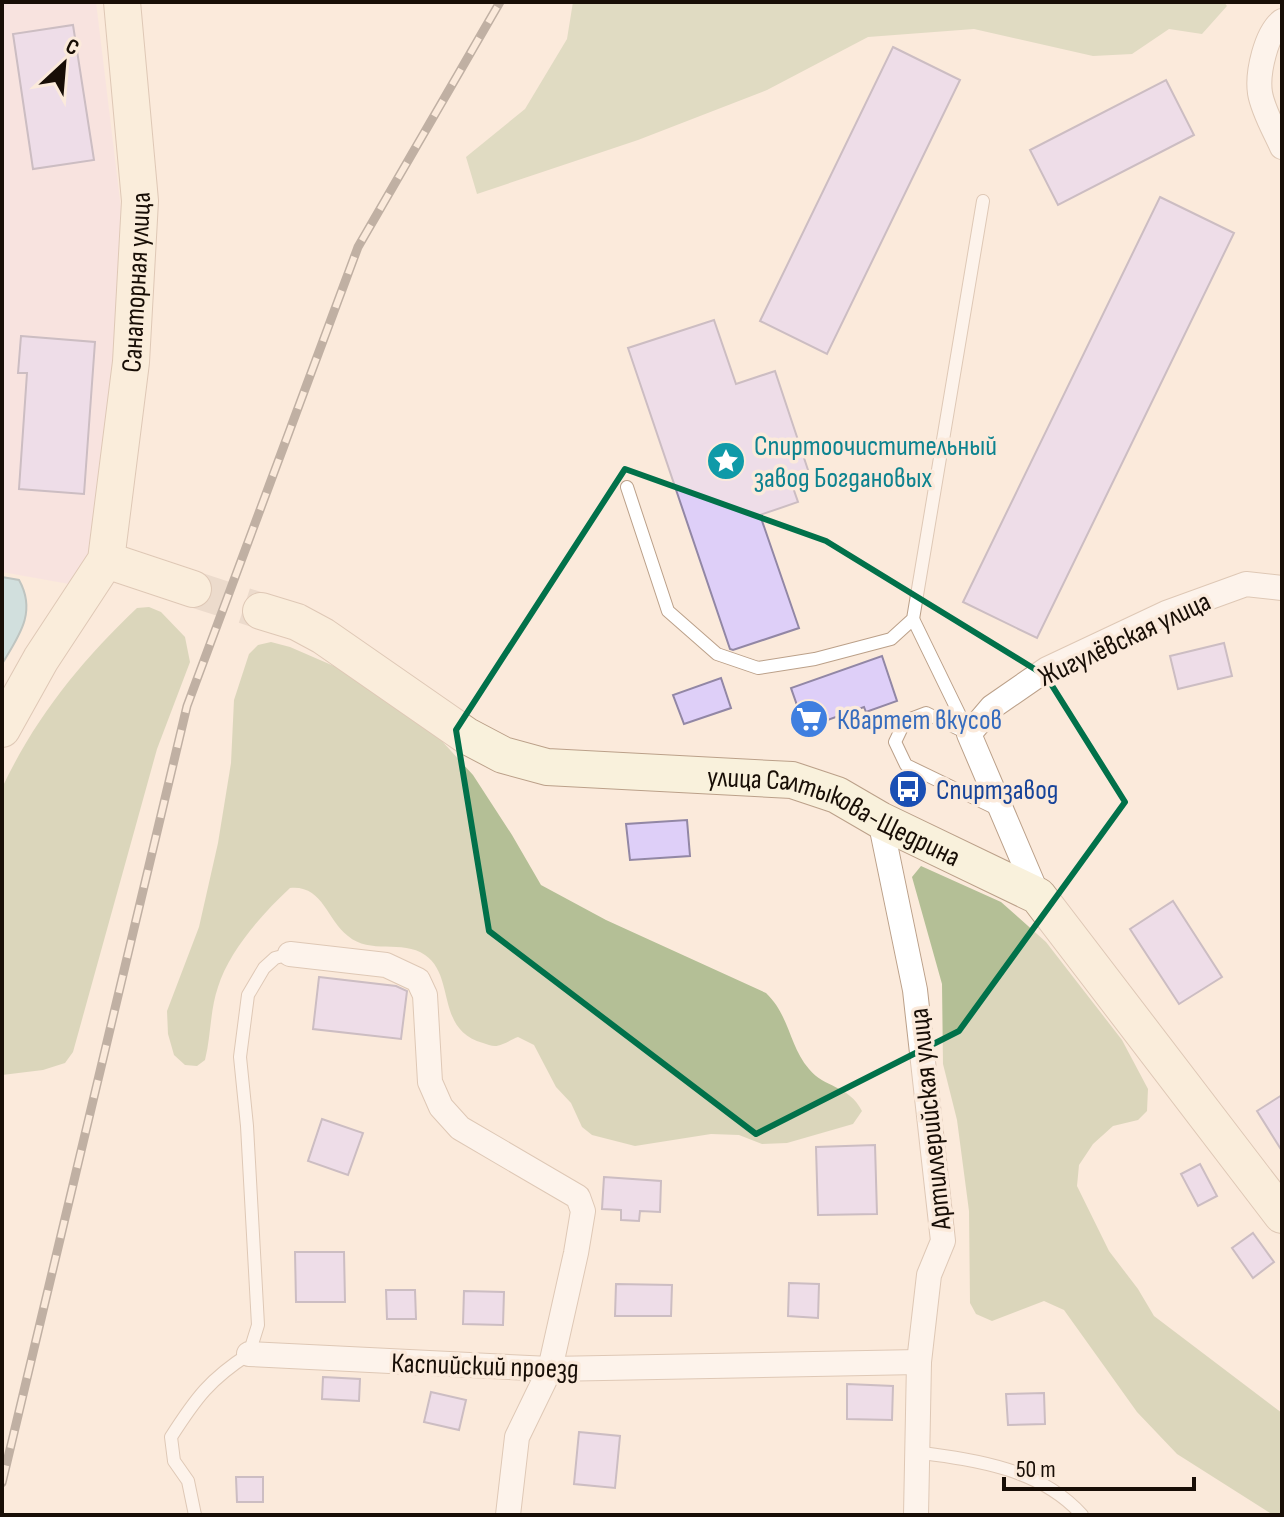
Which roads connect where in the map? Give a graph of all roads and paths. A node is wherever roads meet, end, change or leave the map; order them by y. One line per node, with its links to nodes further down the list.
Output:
1 (122, 2): 6 (street, Санаторная улица)
2 (1282, 21): 3 (street)
3 (1282, 147)
4 (983, 201): 10 (lane)
5 (627, 487): 10 (lane)
6 (106, 560): 8 (street); 11 (street)
7 (1282, 588): 12 (street, Жигулёвская улица)
8 (193, 589)
9 (261, 611): 14 (street, улица Салтыкова-Щедрина)
10 (913, 619): 12 (lane)
11 (2, 729)
12 (969, 734): 13 (street); 13 (lane)
13 (1000, 810): 15 (street)
14 (880, 820): 15 (street, улица Салтыкова-Щедрина); 19 (street, Артиллерийская улица)
15 (1038, 896): 17 (street, улица Салтыкова-Щедрина)
16 (290, 954): 18 (lane); 20 (street)
17 (1282, 1215)
18 (249, 1354): 20 (street, Каспийский проезд); 22 (lane)
19 (919, 1362): 20 (street, Каспийский проезд); 21 (street, Артиллерийская улица)
20 (550, 1369): 23 (street)
21 (916, 1452): 24 (street, Артиллерийская улица); 25 (lane)
22 (195, 1515)
23 (508, 1515)
24 (916, 1515)
25 (1082, 1515)

